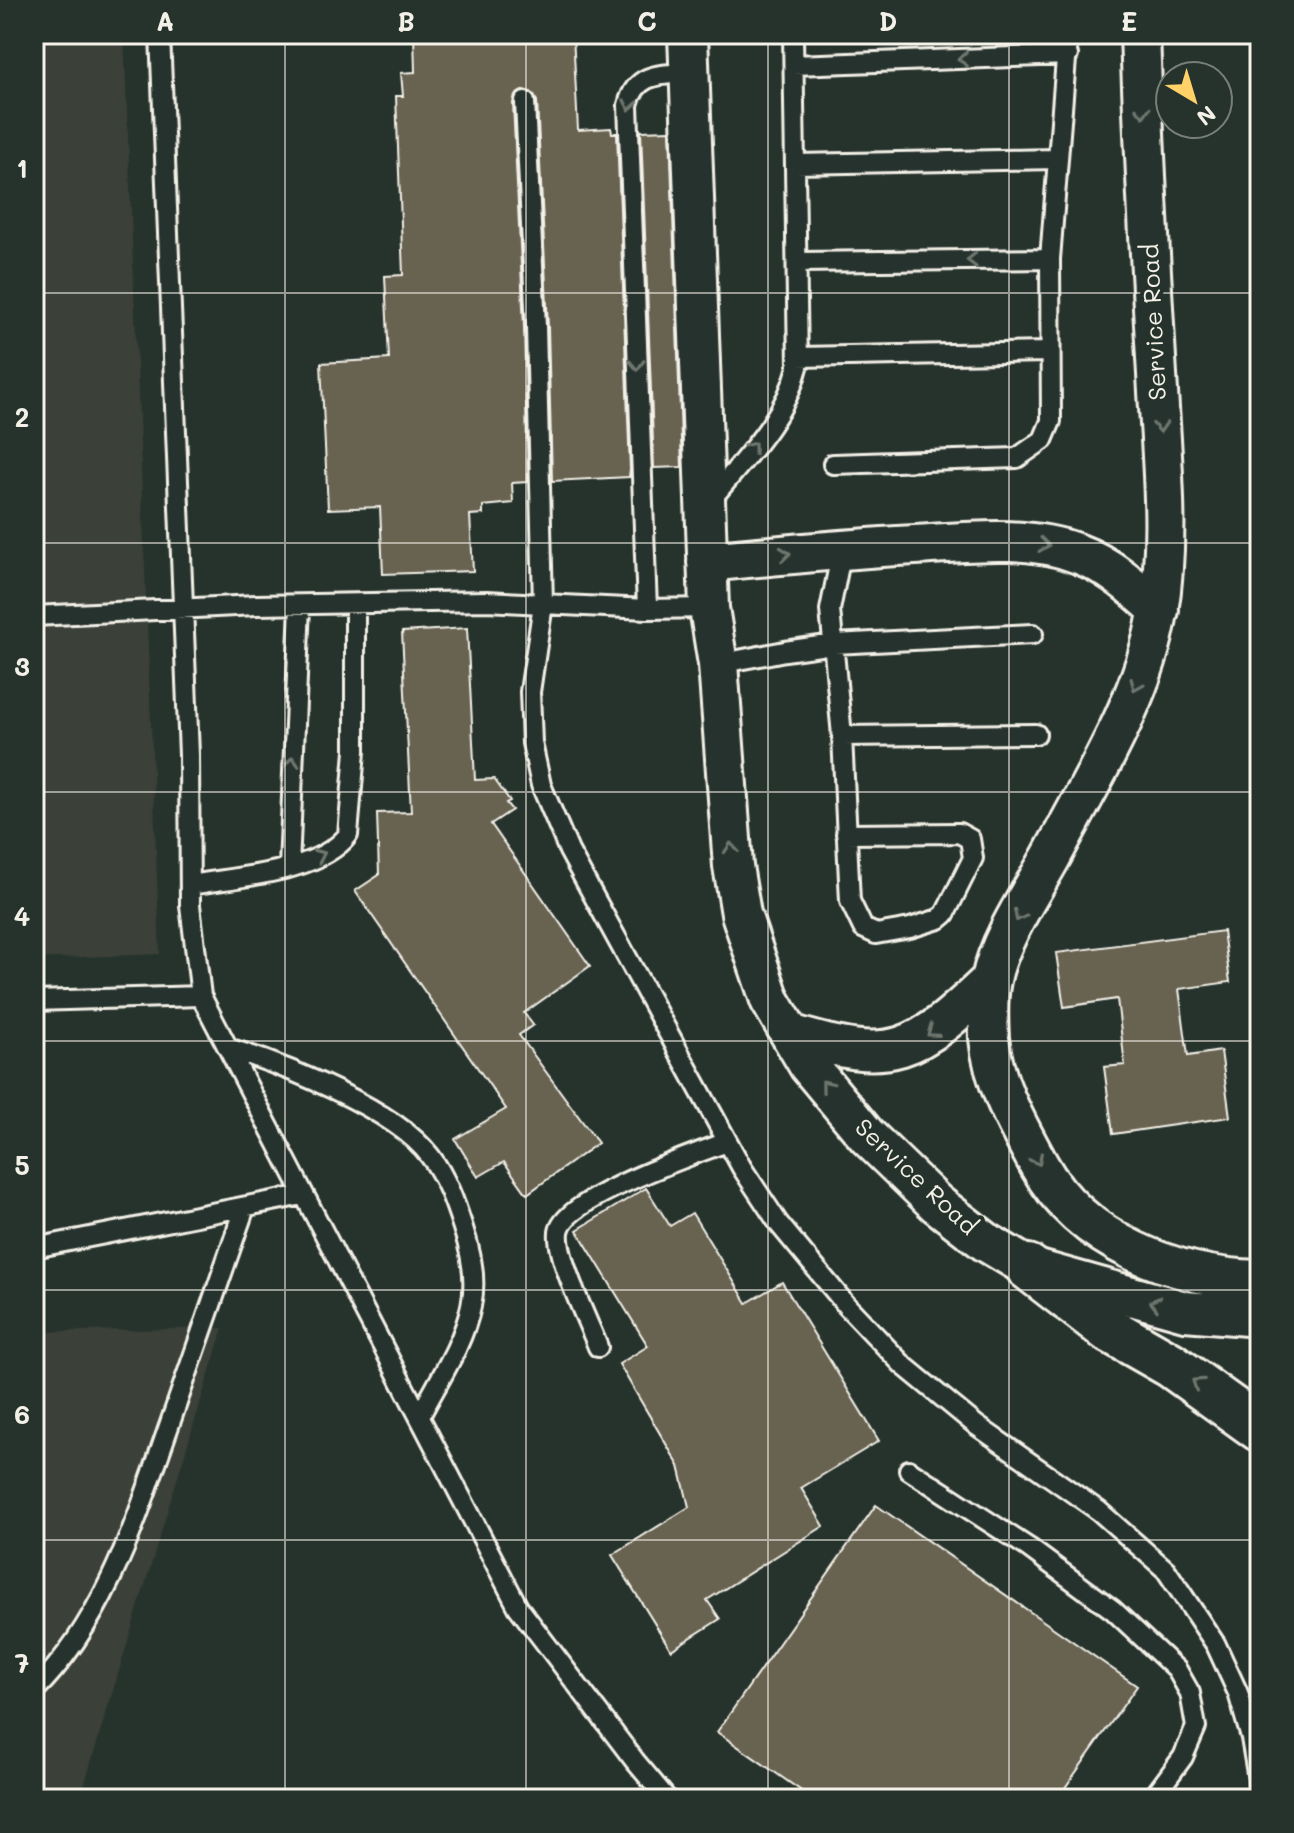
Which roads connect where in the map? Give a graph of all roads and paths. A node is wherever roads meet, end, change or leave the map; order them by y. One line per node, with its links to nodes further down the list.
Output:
1 (160, 34): 26 (lane)
2 (688, 34): 8 (street, Service Road)
3 (793, 34): 7 (lane)
4 (1068, 34): 6 (lane)
5 (1140, 34): 25 (street, Service Road, one-way to 25)
6 (1068, 55): 7 (lane, one-way to 7); 10 (lane)
7 (794, 65): 11 (lane)
8 (689, 73): 17 (street, Service Road); 24 (lane, one-way to 24)
9 (525, 102): 20 (lane)
10 (1057, 159): 11 (lane); 12 (lane)
11 (796, 164): 13 (lane)
12 (1050, 259): 13 (lane, one-way to 13); 14 (lane)
13 (798, 262): 15 (lane)
14 (1050, 352): 15 (lane); 16 (lane)
15 (798, 357): 17 (lane, one-way to 15)
16 (833, 464)
17 (705, 507): 19 (street, Service Road)
18 (842, 550): 19 (street, one-way to 18); 25 (street, one-way to 25); 29 (lane)
19 (707, 562): 23 (street, Service Road)
20 (543, 604): 22 (lane); 24 (lane); 41 (lane)
21 (300, 605): 22 (lane); 26 (lane); 34 (lane, one-way to 21)
22 (355, 605): 34 (lane, one-way to 22)
23 (709, 608): 24 (lane); 30 (street, Service Road)
24 (647, 609)
25 (1159, 610): 36 (street, Service Road, one-way to 36)
26 (183, 611): 27 (lane); 35 (lane)
27 (34, 616)
28 (1033, 634): 29 (lane)
29 (834, 644): 30 (lane); 32 (lane)
30 (718, 664): 39 (street, Service Road, one-way to 30)
31 (1036, 734): 32 (lane)
32 (842, 736): 33 (lane)
33 (846, 834): 33 (lane)
34 (289, 868): 35 (lane)
35 (191, 885): 37 (lane)
36 (991, 980): 39 (street, Service Road, one-way to 39); 46 (street, Service Road, one-way to 46)
37 (201, 996): 38 (lane); 40 (lane)
38 (34, 1001)
39 (790, 1034): 45 (street, Service Road, one-way to 39)
40 (228, 1048): 42 (lane); 49 (lane)
41 (727, 1142): 48 (lane); 53 (lane)
42 (303, 1195): 43 (lane); 49 (lane)
43 (245, 1207): 44 (lane); 52 (lane)
44 (34, 1248)
45 (1028, 1267): 47 (street, Service Road, one-way to 45); 50 (highway, one-way to 45)
46 (1260, 1280)
47 (1260, 1317)
48 (598, 1347)
49 (420, 1416): 54 (lane)
50 (1260, 1429)
51 (909, 1470): 55 (lane)
52 (34, 1691)
53 (1260, 1791)
54 (667, 1799)
55 (1152, 1799)

